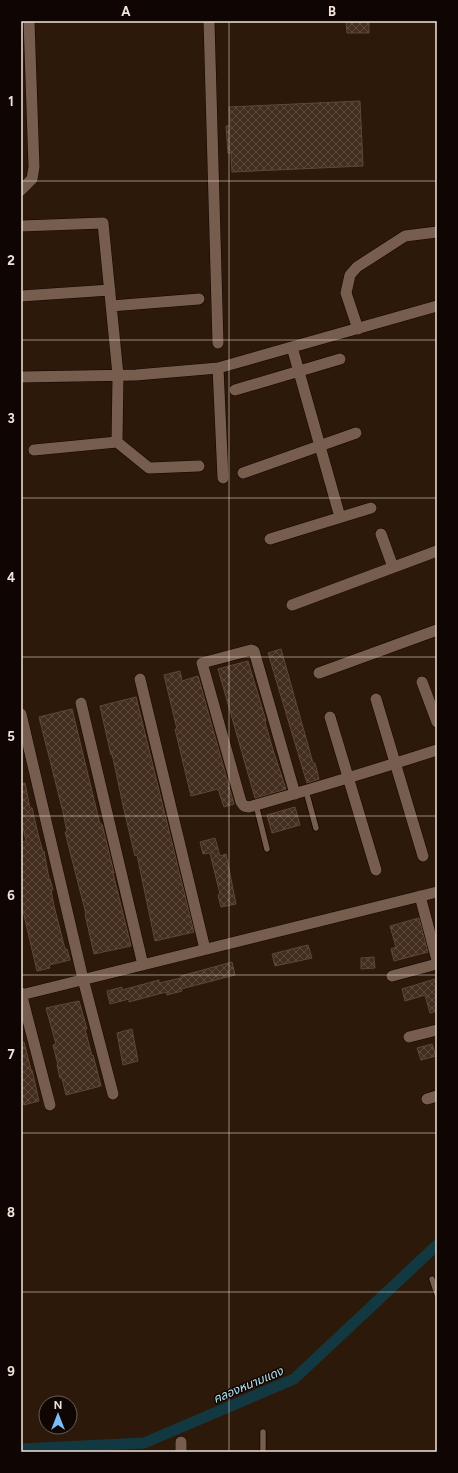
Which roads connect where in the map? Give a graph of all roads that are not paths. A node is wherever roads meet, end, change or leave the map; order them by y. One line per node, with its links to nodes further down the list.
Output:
1 (29, 21): 3 (street)
2 (209, 21): 12 (street)
3 (21, 190)
4 (21, 226): 6 (street)
5 (437, 232): 11 (street)
6 (110, 290): 7 (street); 9 (street)
7 (21, 296)
8 (199, 299): 9 (street)
9 (111, 306): 17 (street)
10 (437, 306): 11 (street)
11 (358, 328): 13 (street)
12 (218, 343)
13 (292, 347): 15 (street); 16 (street)
14 (340, 359): 16 (street)
15 (218, 368): 17 (street); 26 (street)
16 (299, 371): 19 (street); 22 (street)
17 (118, 375): 18 (street); 21 (street)
18 (21, 377)
19 (235, 390)
20 (356, 433): 22 (street)
21 (117, 442): 23 (street); 24 (street)
22 (319, 446): 25 (street); 28 (street)
23 (34, 450)
24 (199, 466)
25 (243, 473)
26 (223, 478)
27 (371, 508): 28 (street)
28 (340, 517): 30 (street)
29 (381, 534): 32 (street)
30 (270, 539)
31 (437, 551): 32 (street)
32 (393, 567): 33 (street)
33 (292, 605)
34 (437, 630): 35 (street)
35 (318, 673)
36 (140, 679): 54 (street)
37 (422, 682): 42 (street)
38 (376, 699): 44 (street)
39 (81, 703): 56 (street)
40 (21, 714): 59 (street)
41 (330, 716): 45 (street)
42 (437, 722)
43 (437, 750): 44 (street)
44 (396, 763): 45 (street); 50 (street)
45 (348, 778): 46 (street); 51 (street)
46 (300, 792): 47 (street); 47 (street); 48 (lane)
47 (256, 805): 49 (lane)
48 (316, 828)
49 (267, 849)
50 (423, 856)
51 (376, 870)
52 (437, 892): 53 (street)
53 (420, 896): 54 (street); 55 (street)
54 (206, 949): 56 (street)
55 (437, 960)
56 (143, 964): 59 (street)
57 (437, 964): 58 (street)
58 (392, 976)
59 (83, 979): 60 (street); 63 (street)
60 (21, 994): 64 (street)
61 (437, 1030): 62 (street)
62 (409, 1037)
63 (113, 1094)
64 (50, 1105)
65 (432, 1278): 66 (lane)
66 (437, 1294)
67 (263, 1432): 68 (lane)
68 (263, 1452)

